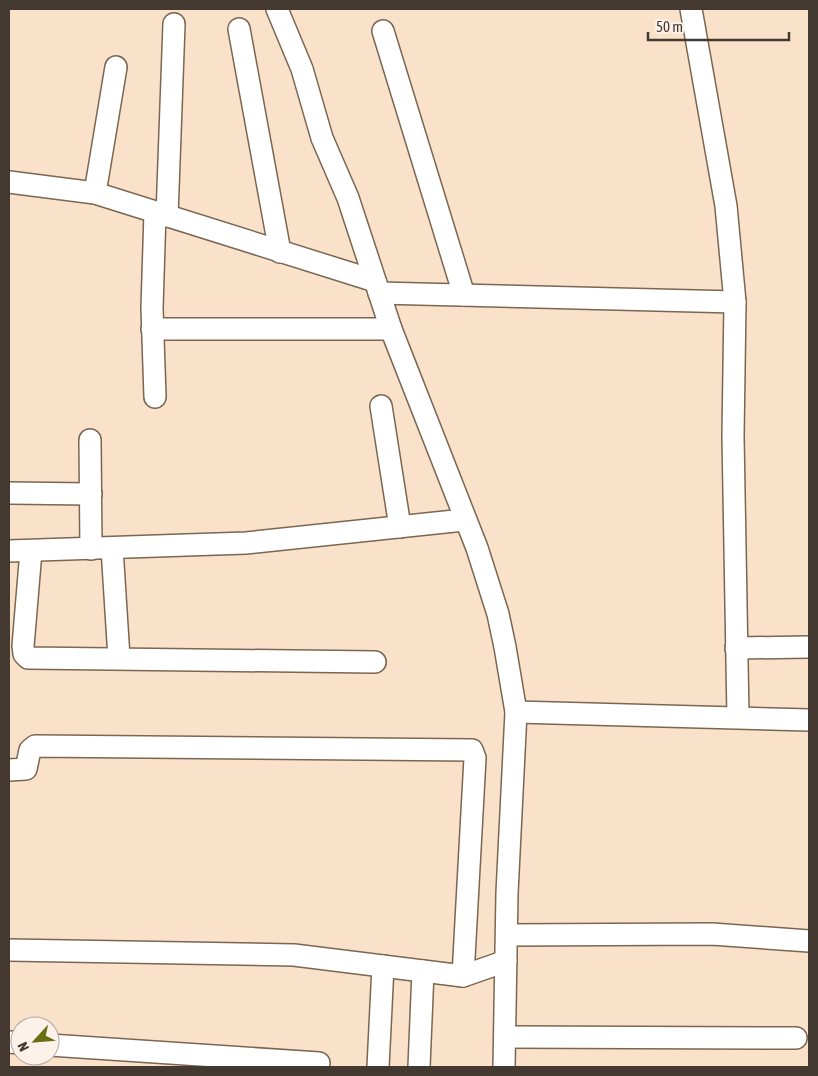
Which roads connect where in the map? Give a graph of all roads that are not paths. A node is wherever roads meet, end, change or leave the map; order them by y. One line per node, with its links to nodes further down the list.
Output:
1 (277, 9): 11 (street)
2 (691, 9): 13 (street)
3 (174, 24): 9 (street)
4 (239, 28): 10 (street)
5 (382, 31): 12 (street)
6 (116, 67): 8 (street)
7 (9, 182): 8 (street)
8 (95, 193): 9 (street)
9 (161, 214): 10 (street); 14 (street)
10 (280, 252): 11 (street)
11 (377, 287): 12 (street); 15 (street)
12 (464, 295): 13 (street)
13 (735, 302): 27 (street)
14 (152, 328): 15 (street); 16 (street)
15 (391, 329): 21 (street)
16 (155, 397)
17 (381, 406): 22 (street)
18 (90, 440): 20 (street)
19 (9, 492): 20 (street)
20 (90, 494): 23 (street)
21 (464, 520): 22 (street); 30 (street)
22 (400, 527): 23 (street)
23 (101, 549): 25 (street); 28 (street)
24 (9, 552): 25 (street)
25 (32, 552): 28 (street)
26 (809, 647): 27 (street)
27 (736, 648): 31 (street)
28 (120, 658): 29 (street)
29 (375, 662)
30 (516, 712): 31 (street); 34 (street)
31 (738, 717): 32 (street)
32 (809, 720)
33 (9, 770): 40 (street)
34 (507, 934): 35 (street); 37 (street)
35 (809, 941)
36 (9, 950): 38 (street)
37 (506, 961): 40 (street); 41 (street)
38 (383, 966): 39 (street); 45 (street)
39 (423, 971): 40 (street); 46 (street)
40 (463, 976)
41 (506, 1037): 42 (street); 47 (street)
42 (796, 1038)
43 (60, 1046): 44 (street)
44 (319, 1064)
45 (378, 1067)
46 (419, 1067)
47 (504, 1067)

